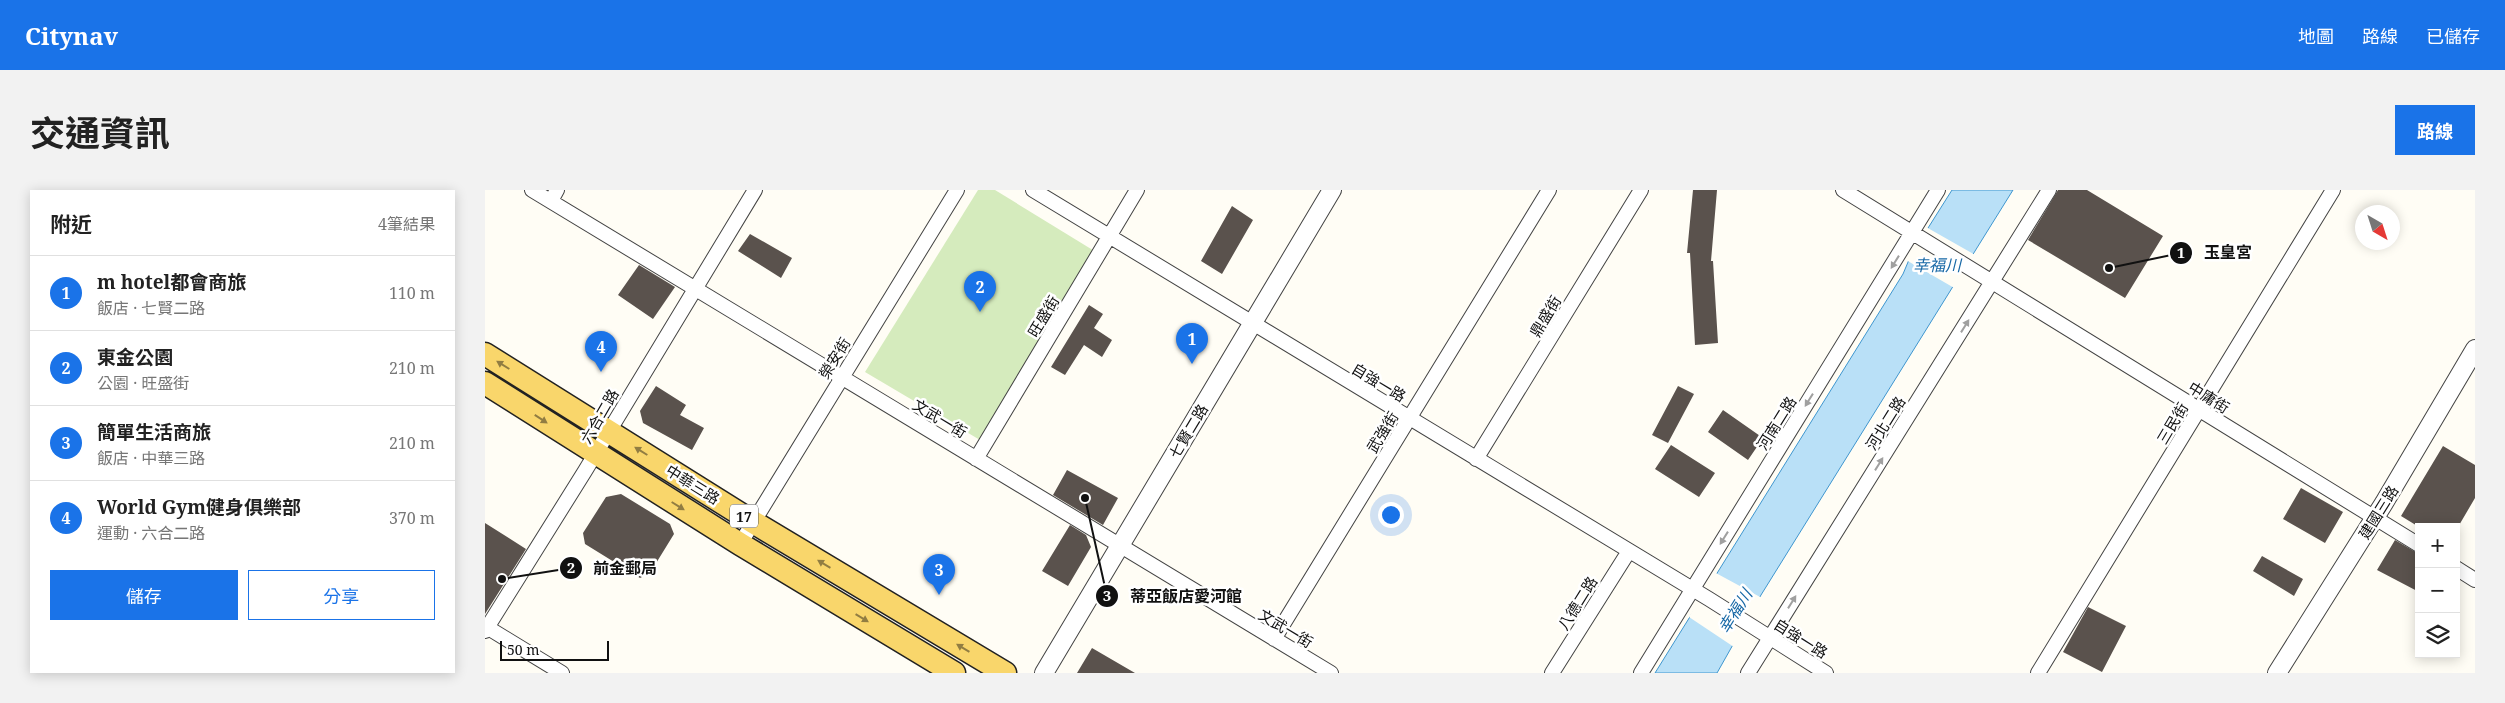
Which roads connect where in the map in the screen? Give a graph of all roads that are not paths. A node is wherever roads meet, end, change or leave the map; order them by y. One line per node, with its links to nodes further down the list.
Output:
1 (532, 190): 13 (street, 文武一街)
2 (755, 190): 17 (street, 六合二路)
3 (957, 190): 21 (street, 榮安街)
4 (1033, 190): 15 (street, 自強一路)
5 (1137, 190): 15 (street, 旺盛街)
6 (1332, 190): 18 (street, 七賢二路)
7 (1549, 190): 24 (street, 武強街)
8 (1641, 190): 28 (street, 鼎盛街)
9 (1843, 190): 14 (street, 中庸街)
10 (1938, 190): 14 (street, 河南二路)
11 (2049, 190): 16 (street, 河北二路)
12 (2333, 190): 23 (street, 三民街)
13 (554, 196): 17 (street, 文武一街)
14 (1918, 236): 16 (street, 中庸街); 37 (street, 河南二路, one-way to 37)
15 (1109, 237): 18 (street, 自強一路); 27 (street, 旺盛街)
16 (1988, 280): 23 (street, 中庸街); 39 (street, 河北二路, one-way to 16)
17 (695, 289): 21 (street, 文武一街); 25 (street, 六合二路)
18 (1252, 325): 24 (street, 自強一路); 33 (street, 七賢二路)
19 (2475, 350): 29 (street, 建國三路)
20 (485, 354): 25 (main road, 中華三路 / 17, one-way to 20)
21 (841, 378): 27 (street, 文武一街); 30 (street, 榮安街)
22 (485, 383): 26 (main road, 中華三路 / 17, one-way to 26)
23 (2199, 410): 29 (street, 中庸街); 50 (street, 三民街)
24 (1409, 419): 28 (street, 自強一路); 40 (street, 武強街)
25 (609, 430): 26 (street, 六合二路); 30 (main road, 中華三路 / 17, one-way to 25)
26 (595, 454): 32 (main road, 中華三路 / 17, one-way to 32); 38 (street, 六合二路)
27 (976, 459): 33 (street, 文武一街)
28 (1476, 459): 34 (street, 自強一路)
29 (2374, 518): 31 (street, 中庸街); 51 (street, 建國三路)
30 (753, 522): 32 (street, 榮安街); 43 (main road, 中華三路 / 17, one-way to 30)
31 (2415, 543)
32 (740, 544): 42 (main road, 中華三路 / 17, one-way to 42)
33 (1119, 546): 40 (street, 文武一街); 44 (street, 七賢二路)
34 (1629, 551): 37 (street, 自強一路); 46 (street, 八德二路)
35 (2460, 571): 36 (street)
36 (2475, 580)
37 (1692, 589): 39 (street, 自強一路); 47 (street, 河南二路)
38 (486, 628): 41 (street)
39 (1764, 635): 48 (street, 河北二路); 49 (street, 自強一路)
40 (1274, 639): 45 (street, 文武一街)
41 (562, 673)
42 (954, 673)
43 (1005, 673)
44 (1044, 673)
45 (1331, 673)
46 (1552, 673)
47 (1641, 673)
48 (1749, 673)
49 (1826, 673)
50 (2038, 673)
51 (2277, 673)

